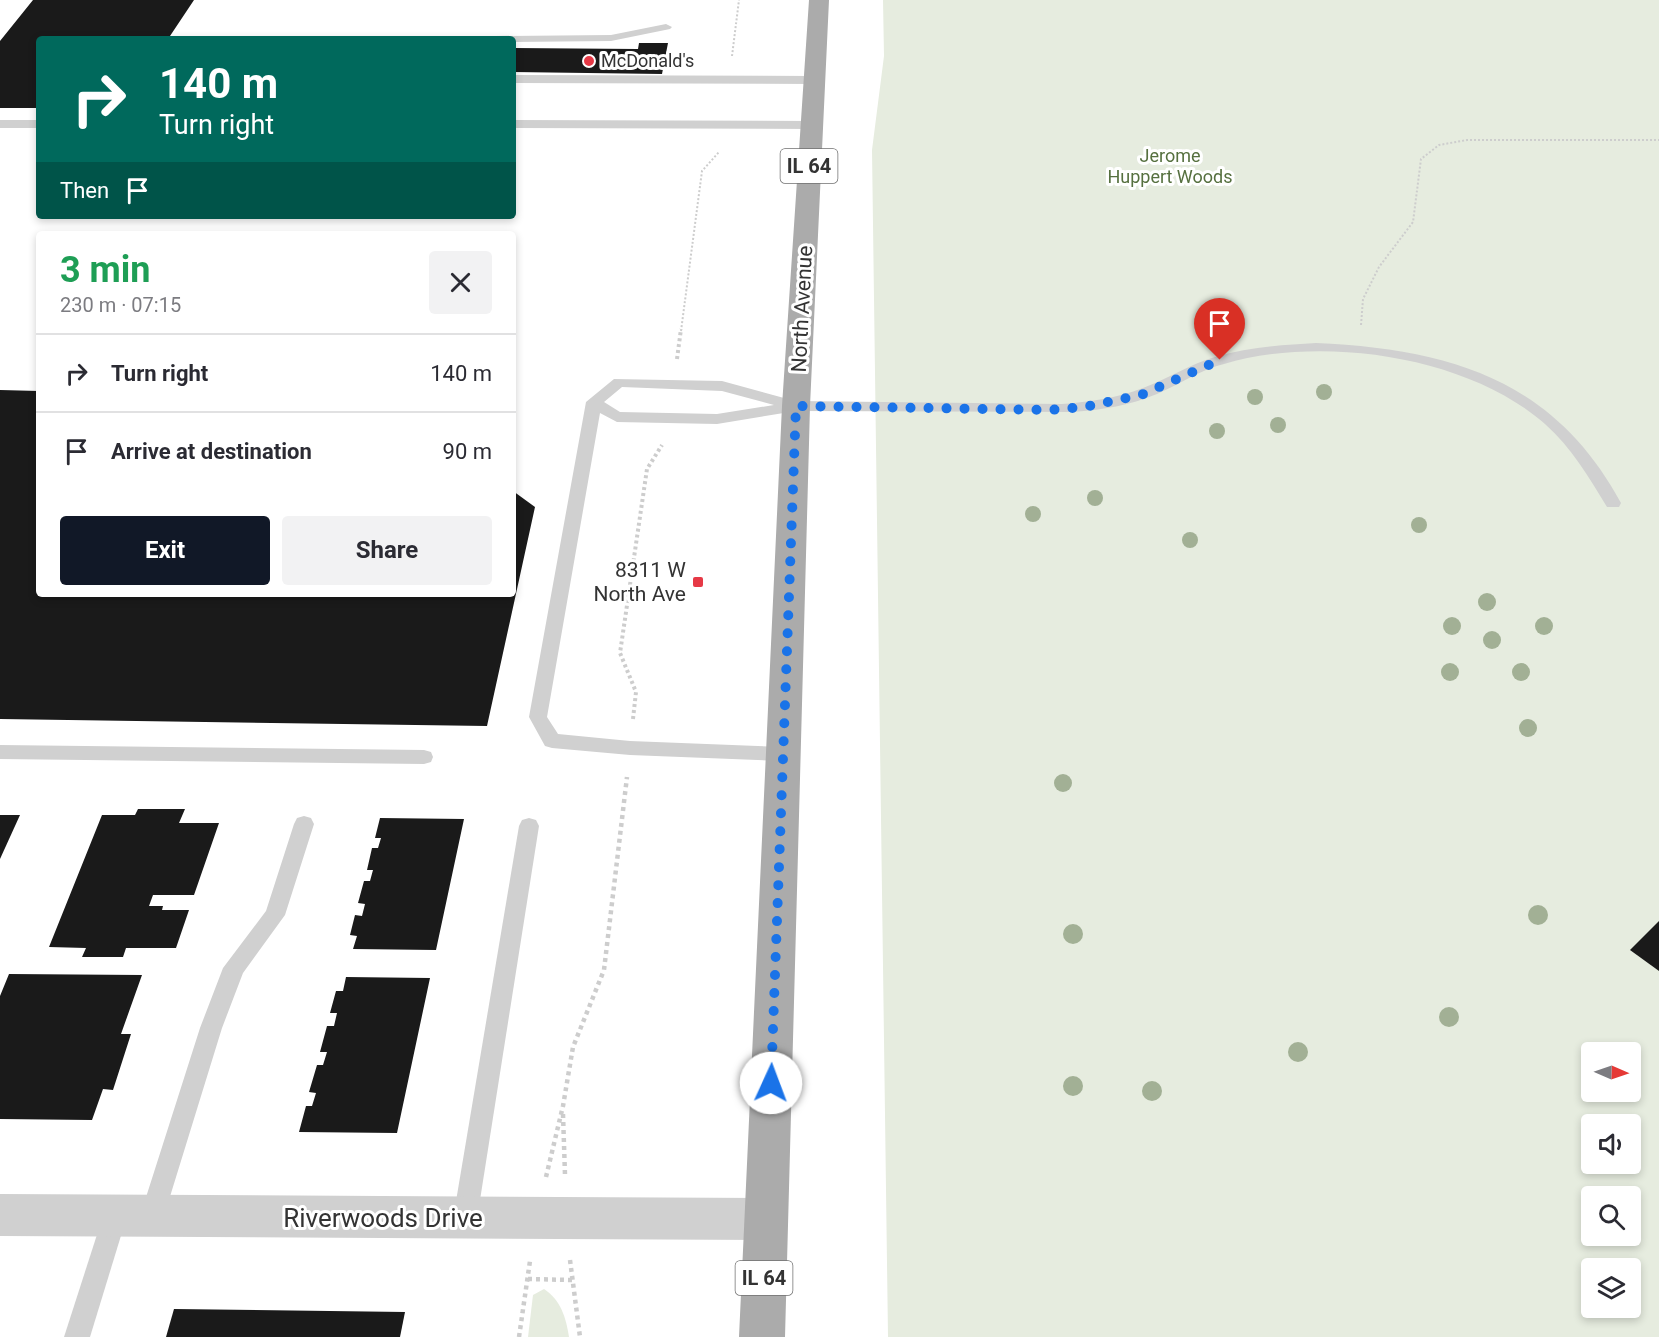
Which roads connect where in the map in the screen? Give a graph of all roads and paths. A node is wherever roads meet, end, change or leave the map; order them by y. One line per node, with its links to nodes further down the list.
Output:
1 (739, 0): 5 (path)
2 (819, 0): 7 (main road, North Avenue / IL 64)
3 (666, 27): 4 (lane)
4 (516, 39)
5 (731, 62)
6 (516, 79): 7 (lane)
7 (814, 80): 11 (main road, North Avenue / IL 64)
8 (0, 124): 9 (lane)
9 (36, 124)
10 (516, 124): 11 (lane)
11 (812, 125): 17 (main road, North Avenue / IL 64)
12 (1659, 140): 14 (path)
13 (720, 150): 15 (path)
14 (1360, 347): 17 (lane); 19 (lane)
15 (675, 369)
16 (594, 402): 17 (lane); 17 (lane); 22 (lane)
17 (796, 406): 22 (main road, North Avenue / IL 64)
18 (665, 440): 20 (path)
19 (1613, 503)
20 (633, 720)
21 (0, 752): 23 (lane)
22 (783, 754): 33 (main road, North Avenue / IL 64)
23 (424, 757)
24 (628, 765): 27 (path)
25 (304, 824): 31 (lane)
26 (529, 826): 32 (lane)
27 (563, 1106): 28 (path); 29 (path)
28 (544, 1181)
29 (565, 1184)
30 (0, 1215): 31 (street, Riverwoods Drive)
31 (134, 1216): 32 (street, Riverwoods Drive); 36 (lane)
32 (465, 1219): 33 (street, Riverwoods Drive)
33 (766, 1219): 39 (main road, North Avenue / IL 64)
34 (531, 1258): 35 (path)
35 (527, 1279): 37 (path); 38 (path)
36 (77, 1337)
37 (519, 1337)
38 (580, 1337)
39 (762, 1337)

